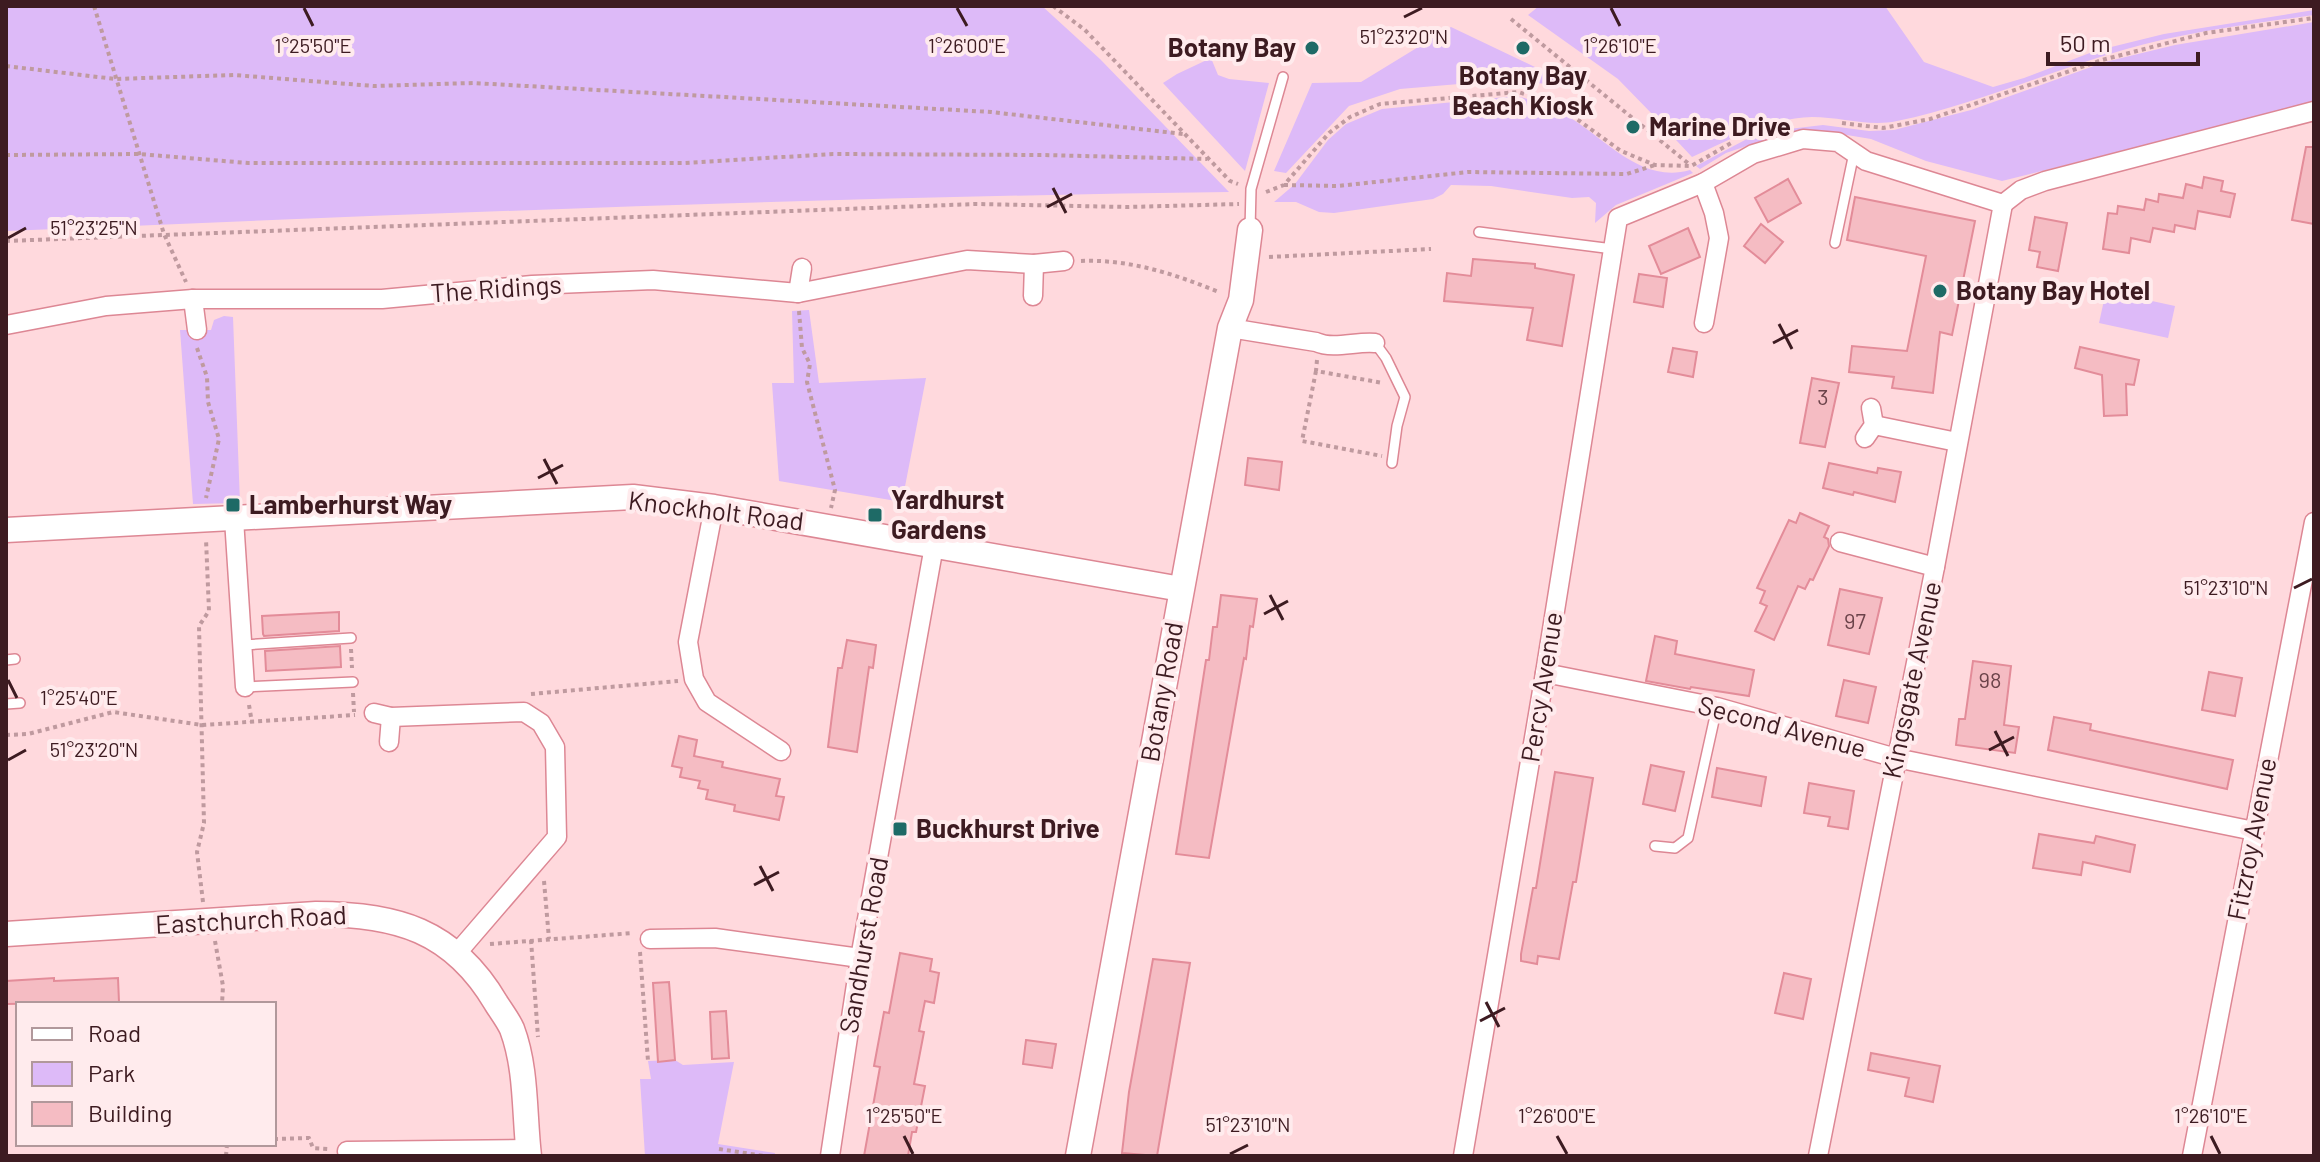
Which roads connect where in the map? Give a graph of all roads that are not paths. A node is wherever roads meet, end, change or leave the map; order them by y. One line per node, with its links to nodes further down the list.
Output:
1 (1283, 77): 6 (lane)
2 (2314, 111): 5 (street)
3 (1854, 153): 4 (street); 5 (street); 8 (lane)
4 (1703, 183): 9 (street, Percy Avenue); 16 (street)
5 (2003, 204): 22 (street, Kingsgate Avenue)
6 (1250, 230): 18 (street, Botany Road)
7 (1479, 232): 9 (lane)
8 (1835, 243)
9 (1613, 249): 34 (street, Percy Avenue)
10 (1064, 261): 11 (street, The Ridings)
11 (1034, 264): 13 (street, The Ridings); 14 (street)
12 (802, 268): 13 (street)
13 (798, 293): 15 (street, The Ridings)
14 (1033, 296)
15 (193, 299): 17 (street, The Ridings); 19 (street)
16 (1704, 323)
17 (6, 325)
18 (1230, 328): 20 (street); 31 (street, Botany Road)
19 (197, 330)
20 (1375, 343): 23 (lane)
21 (1870, 424): 22 (street)
22 (1957, 442): 30 (street, Kingsgate Avenue)
23 (1394, 461)
24 (714, 507): 25 (street, Knockholt Road); 29 (street, Knockholt Road); 41 (street)
25 (234, 519): 27 (street, Knockholt Road); 33 (street)
26 (2314, 522): 43 (street, Fitzroy Avenue)
27 (6, 530)
28 (1840, 542): 30 (street)
29 (934, 546): 31 (street, Knockholt Road); 48 (street, Sandhurst Road)
30 (1935, 567): 42 (street, Kingsgate Avenue)
31 (1181, 589): 52 (street, Botany Road)
32 (351, 638): 33 (lane)
33 (244, 645): 36 (street)
34 (1545, 673): 39 (street, Second Avenue); 53 (street, Percy Avenue)
35 (353, 682): 36 (lane)
36 (245, 687)
37 (20, 703): 38 (lane)
38 (6, 704)
39 (1717, 707): 42 (street, Second Avenue); 44 (lane)
40 (389, 742): 47 (street)
41 (781, 751)
42 (1896, 758): 43 (street, Second Avenue); 54 (street, Kingsgate Avenue)
43 (2254, 831): 55 (street, Fitzroy Avenue)
44 (1655, 846)
45 (6, 934): 47 (street, Eastchurch Road)
46 (645, 938): 48 (street)
47 (457, 953): 49 (street, Eastchurch Road)
48 (860, 958): 51 (street, Sandhurst Road)
49 (528, 1153): 50 (street)
50 (347, 1154)
51 (830, 1156)
52 (1078, 1156)
53 (1463, 1156)
54 (1818, 1156)
55 (2192, 1156)

